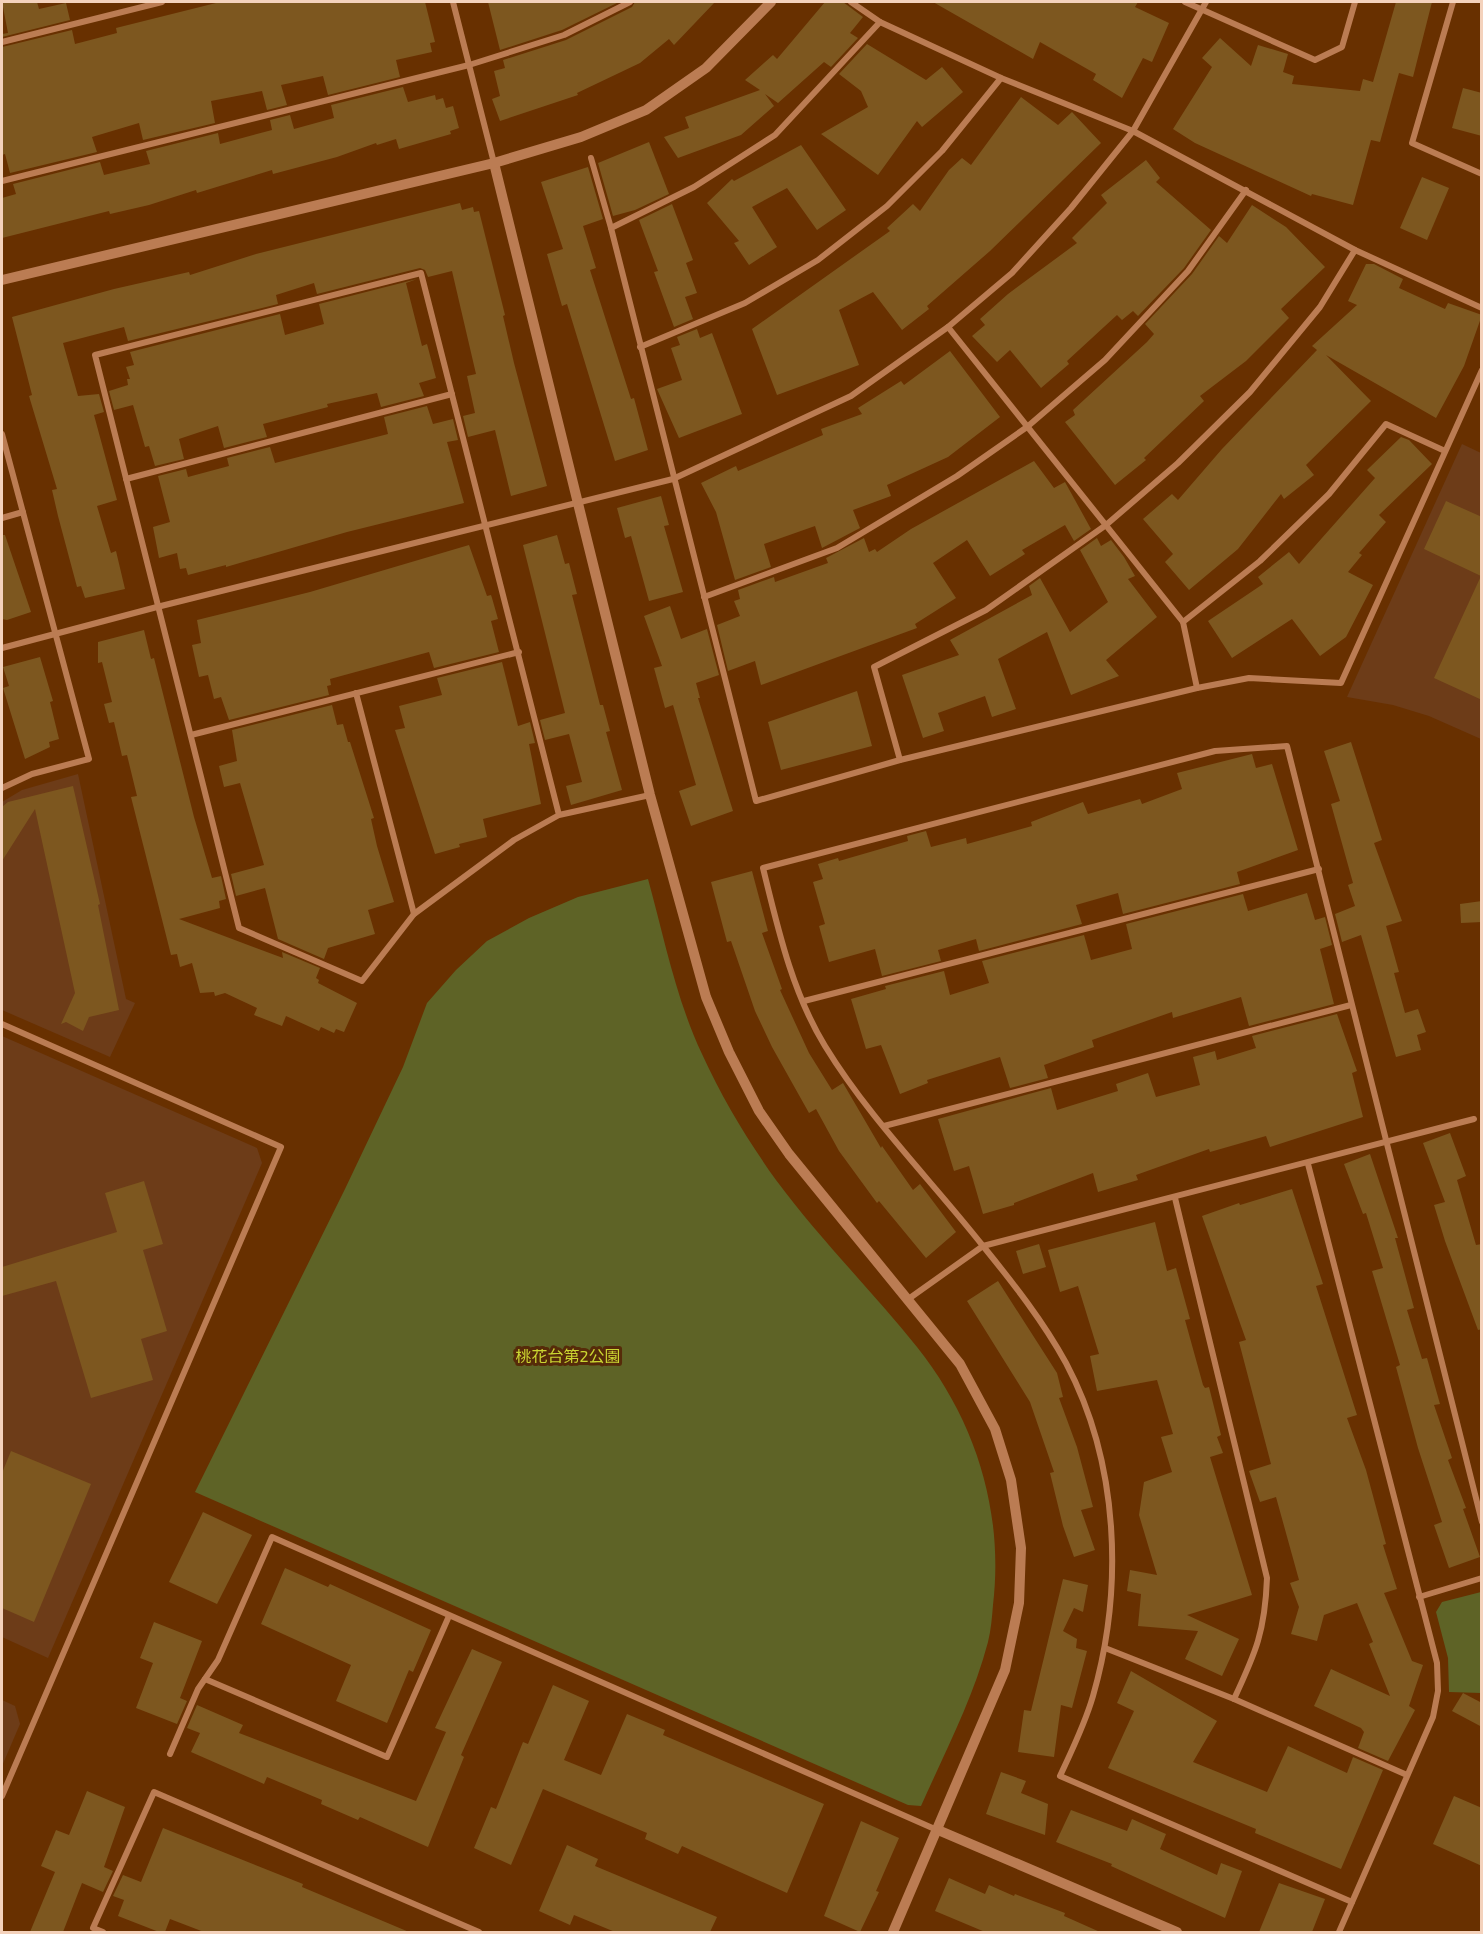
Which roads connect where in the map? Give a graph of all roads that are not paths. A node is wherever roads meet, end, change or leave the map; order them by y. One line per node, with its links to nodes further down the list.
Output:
1 (162, 2): 12 (street)
2 (453, 2): 13 (street)
3 (630, 2): 13 (street)
4 (771, 2): 17 (street)
5 (851, 2): 11 (street)
6 (1185, 2): 10 (street)
7 (1206, 2): 10 (street)
8 (1355, 2): 10 (street)
9 (1453, 2): 18 (street)
10 (1203, 10): 15 (street)
11 (880, 22): 14 (street); 21 (street)
12 (2, 42)
13 (469, 65): 17 (street); 19 (street)
14 (1001, 78): 15 (street); 26 (street)
15 (1133, 130): 20 (street); 25 (street)
16 (591, 158): 21 (street)
17 (494, 163): 23 (street); 34 (street)
18 (1482, 174)
19 (2, 181)
20 (1246, 190): 22 (street); 29 (street)
21 (611, 228): 26 (street)
22 (1355, 250): 24 (street); 37 (street)
23 (2, 280)
24 (1482, 308)
25 (948, 327): 29 (street); 33 (street)
26 (640, 347): 33 (street)
27 (1482, 370): 31 (street)
28 (452, 394): 32 (street); 32 (street); 38 (street)
29 (1027, 427): 37 (street); 39 (street)
30 (2, 434): 35 (street)
31 (1445, 451): 41 (street); 45 (street)
32 (126, 479): 40 (street)
33 (673, 479): 34 (street); 39 (street)
34 (576, 502): 38 (street); 50 (street)
35 (23, 512): 36 (street); 42 (street)
36 (2, 519)
37 (1106, 525): 41 (street); 48 (street)
38 (487, 526): 40 (street); 44 (street)
39 (704, 597): 48 (street)
40 (157, 607): 42 (street); 47 (street)
41 (1183, 622): 45 (street)
42 (55, 635): 43 (street); 49 (street)
43 (2, 648)
44 (519, 652): 46 (street); 51 (street)
45 (1197, 688): 48 (street)
46 (356, 693): 47 (street); 53 (street)
47 (191, 735): 53 (street)
48 (900, 760)
49 (2, 788)
50 (650, 795): 51 (street); 63 (street)
51 (559, 815): 53 (street)
52 (1319, 869): 54 (street); 54 (street); 55 (street)
53 (414, 914)
54 (804, 1002): 58 (street)
55 (1351, 1005): 58 (street); 59 (street)
56 (2, 1024): 73 (street)
57 (1474, 1119): 59 (street)
58 (884, 1126): 62 (street)
59 (1388, 1144): 60 (street); 64 (street)
60 (1308, 1164): 61 (street); 66 (street)
61 (1175, 1198): 62 (street); 70 (street)
62 (983, 1246): 63 (street); 68 (street)
63 (907, 1300): 74 (street)
64 (1482, 1522)
65 (1482, 1578): 66 (street)
66 (1419, 1597): 72 (street)
67 (449, 1616): 69 (street); 69 (street); 74 (street)
68 (1105, 1648): 70 (street); 75 (street)
69 (205, 1679): 71 (street)
70 (1234, 1699): 72 (street)
71 (170, 1754)
72 (1407, 1775): 75 (street)
73 (2, 1796)
74 (938, 1830): 78 (street); 79 (street)
75 (1352, 1902): 80 (street)
76 (103, 1932): 77 (street)
77 (479, 1932)
78 (893, 1932)
79 (1177, 1932)
80 (1339, 1932)

